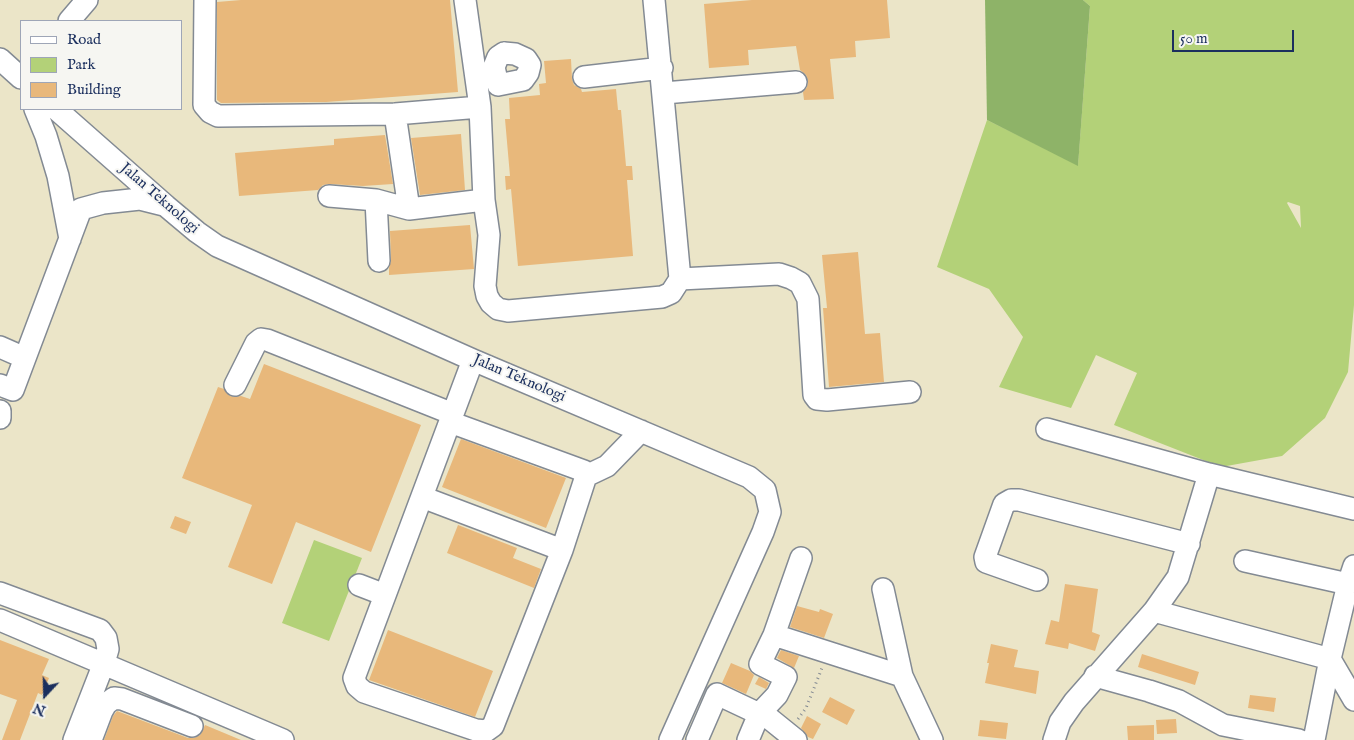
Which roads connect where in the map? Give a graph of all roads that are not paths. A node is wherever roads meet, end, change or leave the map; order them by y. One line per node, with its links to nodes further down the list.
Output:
1 (87, 0): 5 (street)
2 (206, 0): 15 (street)
3 (465, 0): 12 (street)
4 (654, 0): 7 (street)
5 (69, 20)
6 (0, 59): 8 (street)
7 (662, 68): 9 (street); 11 (street)
8 (20, 76)
9 (584, 77)
10 (796, 82): 11 (street)
11 (664, 93): 23 (street)
12 (480, 107): 15 (street); 18 (street)
13 (35, 110): 21 (street)
14 (57, 110): 19 (street, Jalan Teknologi)
15 (395, 114): 20 (street)
16 (329, 196): 17 (street)
17 (376, 200): 20 (street); 22 (street)
18 (484, 200): 20 (street); 23 (street)
19 (166, 206): 21 (street); 26 (street, Jalan Teknologi)
20 (409, 209)
21 (70, 239): 25 (street)
22 (379, 261)
23 (680, 279): 28 (street)
24 (0, 347): 25 (street)
25 (25, 358): 29 (street)
26 (473, 360): 31 (street); 33 (street, Jalan Teknologi)
27 (235, 385): 31 (street)
28 (910, 392)
29 (3, 396): 30 (street)
30 (0, 417)
31 (452, 418): 35 (street); 36 (street)
32 (1047, 429): 34 (street)
33 (641, 431): 35 (street); 62 (street, Jalan Teknologi)
34 (1209, 474): 37 (street); 38 (street)
35 (586, 476): 39 (street)
36 (422, 497): 39 (street); 47 (street)
37 (1354, 509)
38 (1189, 544): 43 (street); 48 (street)
39 (562, 550): 47 (street)
40 (801, 558): 50 (street)
41 (1245, 561): 42 (street)
42 (1351, 575): 51 (street)
43 (1037, 580)
44 (359, 585): 47 (street)
45 (883, 589): 53 (street)
46 (0, 593): 52 (street)
47 (385, 595)
48 (1154, 611): 51 (street); 54 (street)
49 (0, 620): 52 (street)
50 (774, 635): 53 (street); 56 (street)
51 (1330, 658): 55 (street); 68 (street)
52 (104, 663): 59 (street); 61 (street)
53 (902, 676): 65 (street)
54 (1096, 676): 66 (street); 67 (street)
55 (1354, 700)
56 (759, 714): 58 (street); 63 (street); 64 (street)
57 (192, 726): 60 (street)
58 (792, 737)
59 (74, 740)
60 (91, 740)
61 (283, 740)
62 (670, 740)
63 (697, 740)
64 (748, 740)
65 (932, 740)
66 (1054, 740)
67 (1299, 740)
68 (1314, 740)

